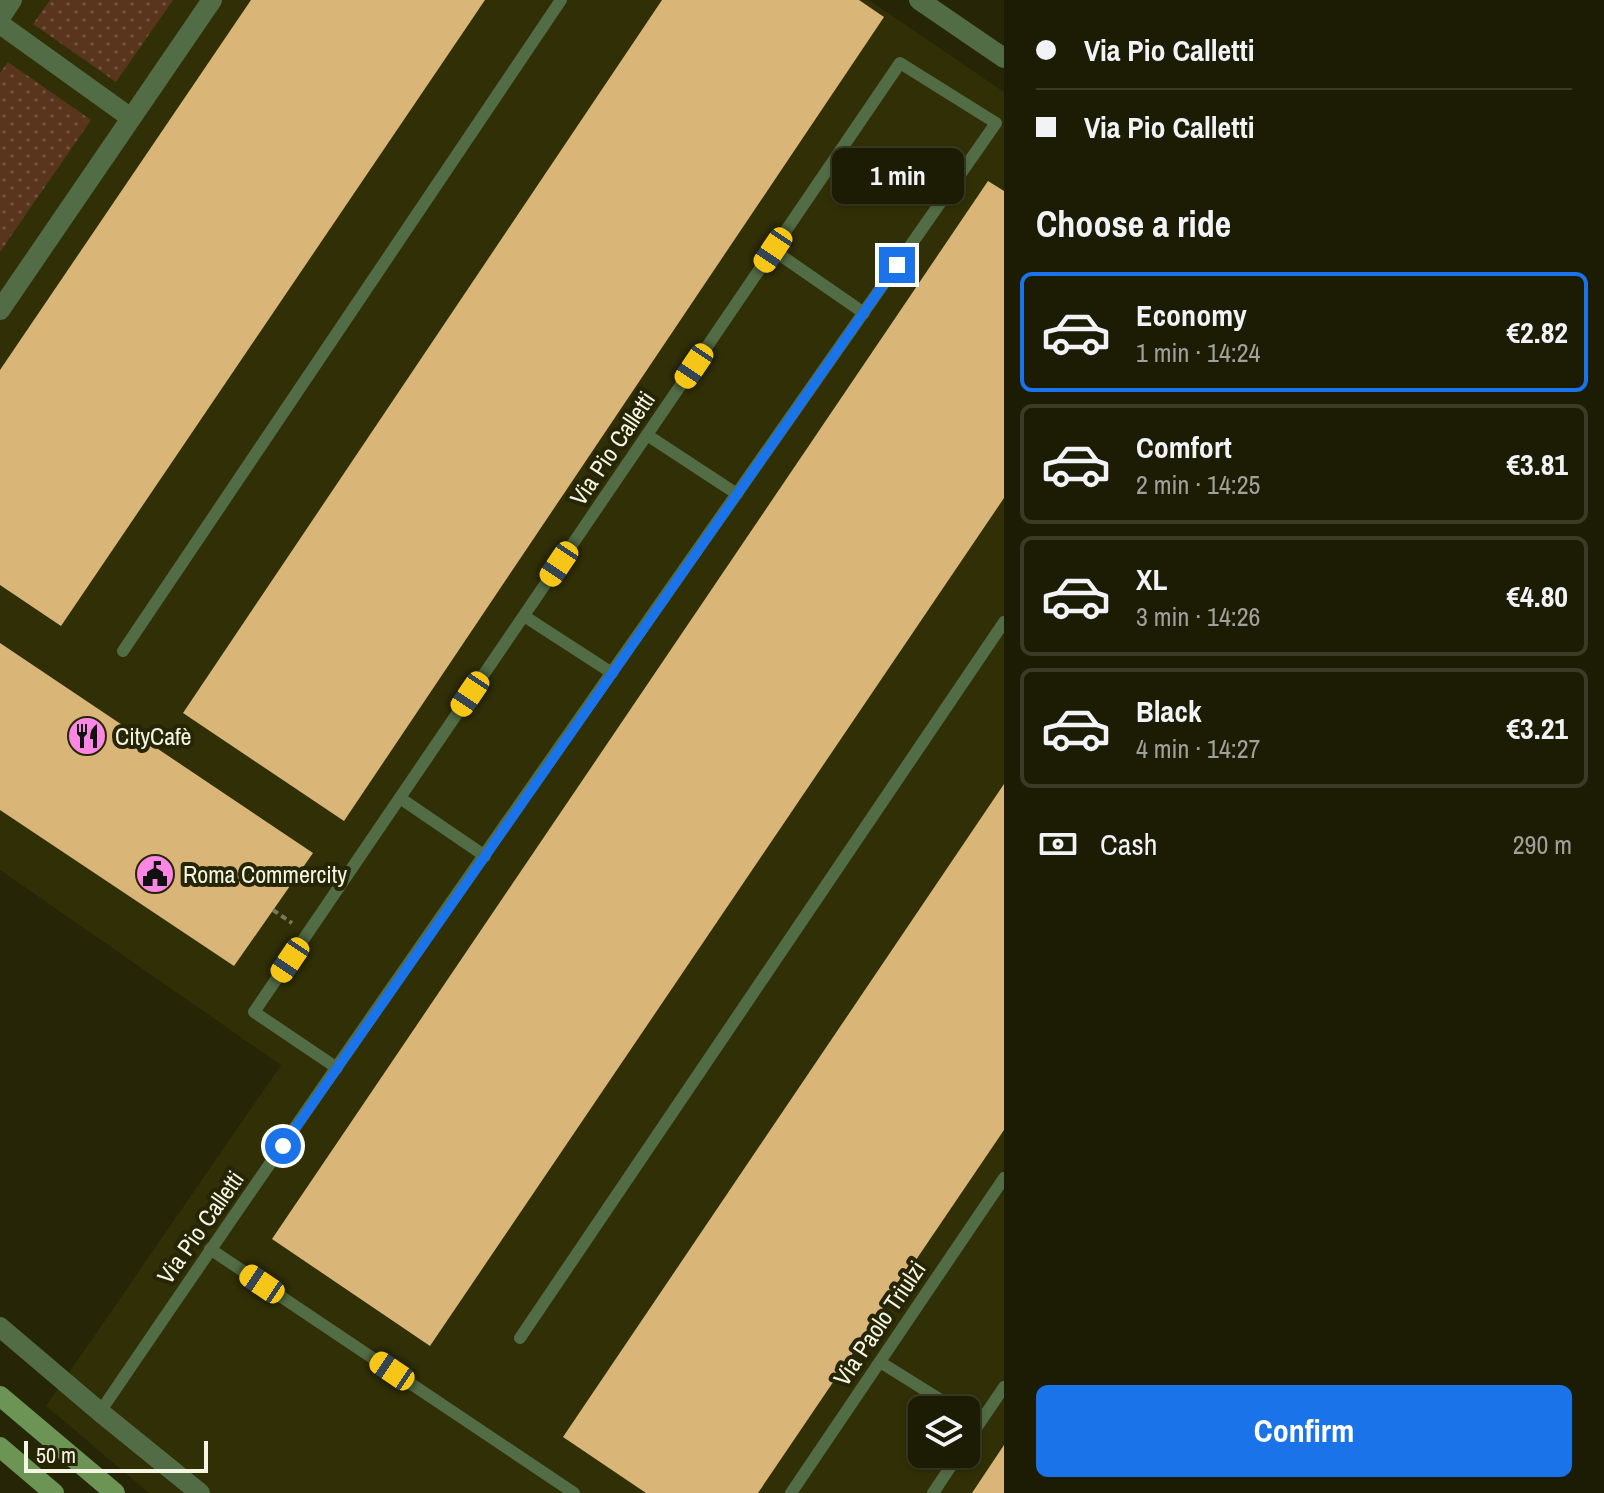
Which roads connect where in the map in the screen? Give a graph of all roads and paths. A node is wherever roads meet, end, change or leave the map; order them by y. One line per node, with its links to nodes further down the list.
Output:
1 (12, 0): 5 (street)
2 (212, 0): 8 (street)
3 (561, 0): 16 (lane)
4 (919, 0): 7 (street)
5 (0, 18)
6 (0, 24): 8 (street)
7 (1004, 58)
8 (131, 118): 10 (street)
9 (773, 250): 11 (lane); 11 (lane, Via Pio Calletti); 12 (lane, Via Pio Calletti)
10 (0, 310)
11 (864, 313): 13 (lane, Via Pio Calletti)
12 (647, 435): 13 (lane); 14 (lane, Via Pio Calletti)
13 (737, 494): 17 (lane, Via Pio Calletti)
14 (524, 616): 17 (lane); 18 (lane, Via Pio Calletti)
15 (1004, 622): 24 (lane)
16 (123, 651)
17 (612, 673): 19 (lane, Via Pio Calletti)
18 (400, 798): 19 (lane); 20 (lane, Via Pio Calletti)
19 (485, 856): 20 (lane, Via Pio Calletti)
20 (337, 1068): 22 (lane, Via Pio Calletti)
21 (1004, 1178): 25 (lane, Via Paolo Triulzi)
22 (210, 1249): 29 (lane, Via Pio Calletti); 36 (lane)
23 (0, 1327): 29 (street)
24 (520, 1338)
25 (880, 1362): 28 (lane); 37 (lane, Via Paolo Triulzi)
26 (1004, 1387): 30 (lane)
27 (0, 1396): 34 (street)
28 (935, 1396)
29 (100, 1412): 35 (street)
30 (980, 1423)
31 (0, 1447): 33 (street)
32 (950, 1468): 38 (lane)
33 (54, 1493)
34 (115, 1493)
35 (200, 1493)
36 (574, 1493)
37 (791, 1493)
38 (933, 1493)

